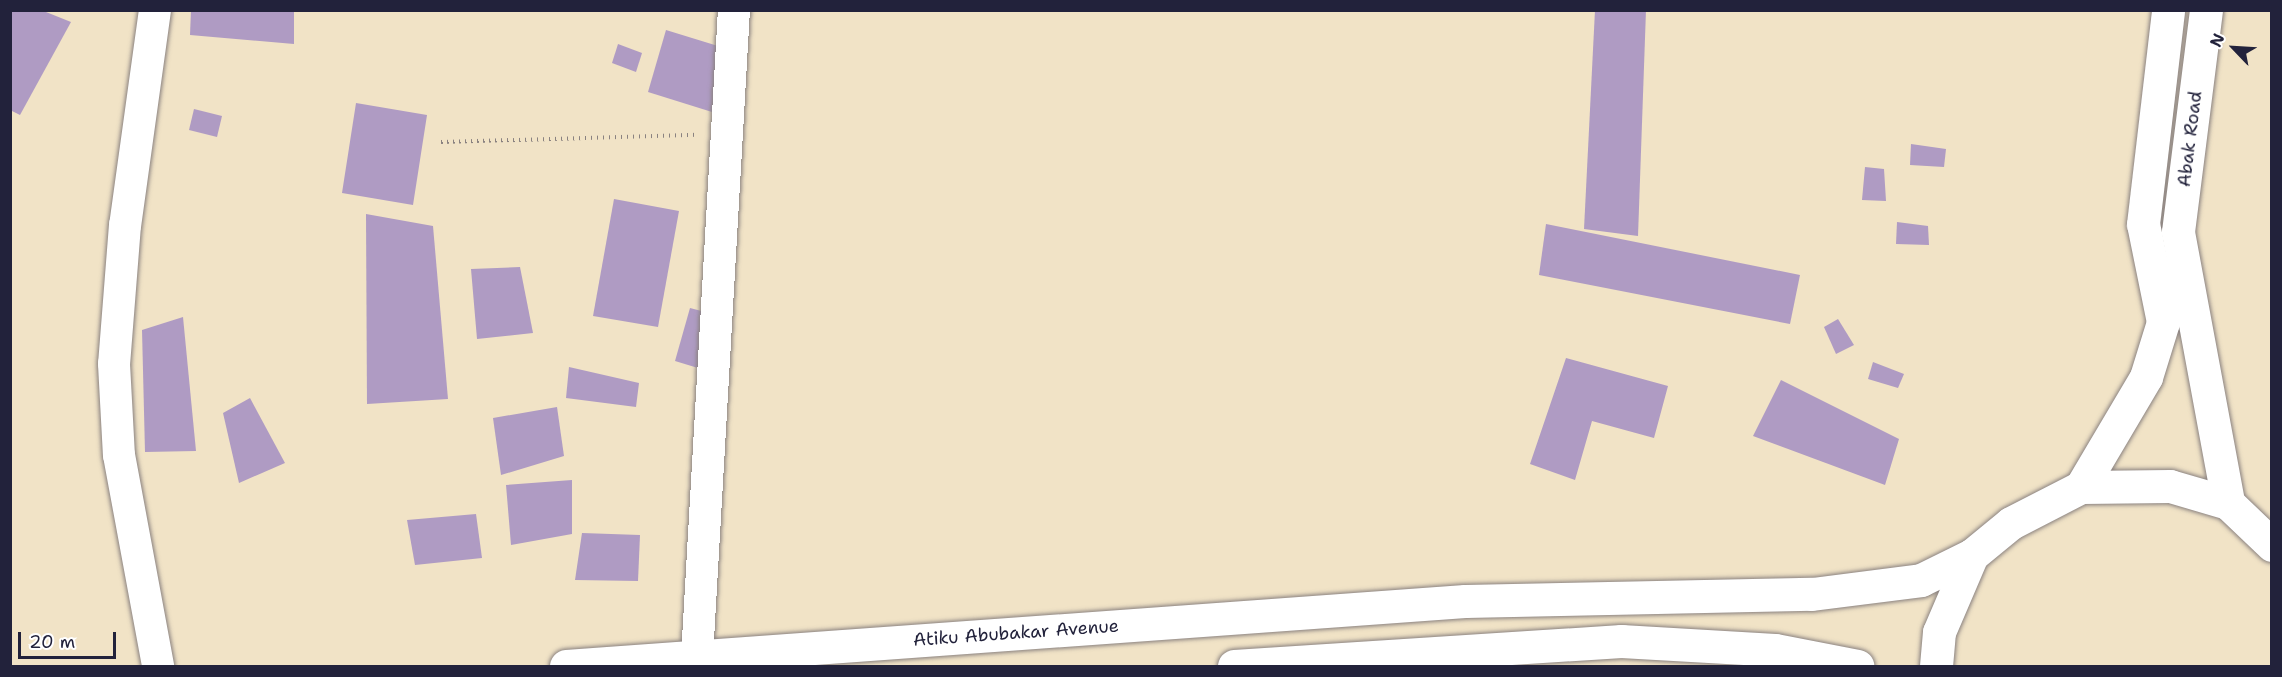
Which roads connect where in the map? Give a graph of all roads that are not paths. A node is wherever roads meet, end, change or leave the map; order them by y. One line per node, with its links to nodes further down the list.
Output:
1 (154, 10): 11 (street)
2 (734, 10): 9 (street)
3 (2168, 10): 5 (main road, Abak Road)
4 (2206, 10): 6 (main road, Abak Road)
5 (2081, 487): 6 (main road); 8 (main road)
6 (2228, 503): 7 (main road)
7 (2271, 545)
8 (1972, 555): 9 (main road, Atiku Abubakar Avenue); 15 (main road)
9 (697, 657): 12 (main road, Atiku Abubakar Avenue)
10 (1374, 661): 13 (main road); 14 (main road)
11 (158, 666)
12 (566, 666)
13 (1234, 666)
14 (1857, 666)
15 (1936, 666)

